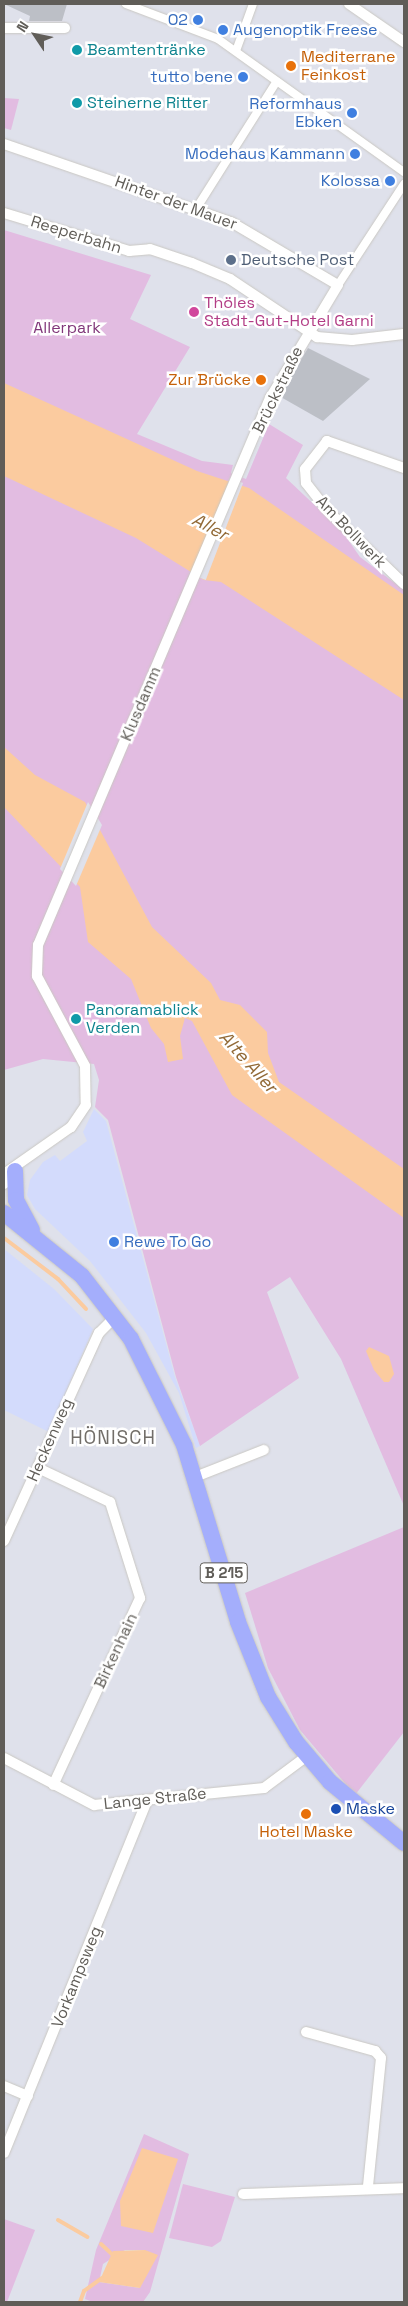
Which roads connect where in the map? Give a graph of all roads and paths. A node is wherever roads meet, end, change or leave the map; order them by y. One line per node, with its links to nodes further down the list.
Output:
1 (126, 4): 7 (street)
2 (253, 4): 7 (street)
3 (349, 4): 6 (street)
4 (4, 28): 5 (street)
5 (65, 28)
6 (404, 42)
7 (236, 51): 8 (street)
8 (277, 80): 10 (street); 12 (street)
9 (4, 144): 12 (street, Hinter der Mauer)
10 (404, 172)
11 (404, 184): 14 (street, Brückstraße)
12 (196, 209): 14 (street, Hinter der Mauer)
13 (4, 213): 15 (street, Reeperbahn)
14 (338, 285): 15 (street, Brückstraße)
15 (307, 333): 16 (street); 18 (street, Brückstraße)
16 (404, 334)
17 (401, 462): 19 (street, Am Bollwerk)
18 (240, 474): 20 (street, Klusdamm)
19 (404, 584)
20 (13, 1170): 21 (street, Klusdamm); 23 (main road)
21 (4, 1184)
22 (4, 1213): 23 (main road, B 215)
23 (35, 1235): 24 (main road, B 215)
24 (116, 1316): 26 (street, Heckenweg); 27 (main road, B 215)
25 (264, 1450): 27 (street)
26 (38, 1468): 28 (street, Heckenweg); 31 (street, Birkenhain)
27 (195, 1477): 29 (main road, B 215)
28 (4, 1541)
29 (307, 1756): 32 (street, Lange Straße); 33 (main road, B 215)
30 (4, 1758): 31 (street, Lange Straße)
31 (53, 1785): 32 (street, Lange Straße)
32 (147, 1800): 36 (street, Vorkampsweg)
33 (404, 1843)
34 (306, 2032): 38 (street)
35 (4, 2086): 36 (street)
36 (28, 2096): 37 (street, Vorkampsweg)
37 (4, 2154)
38 (368, 2187): 39 (street); 40 (street)
39 (404, 2188)
40 (243, 2194)

